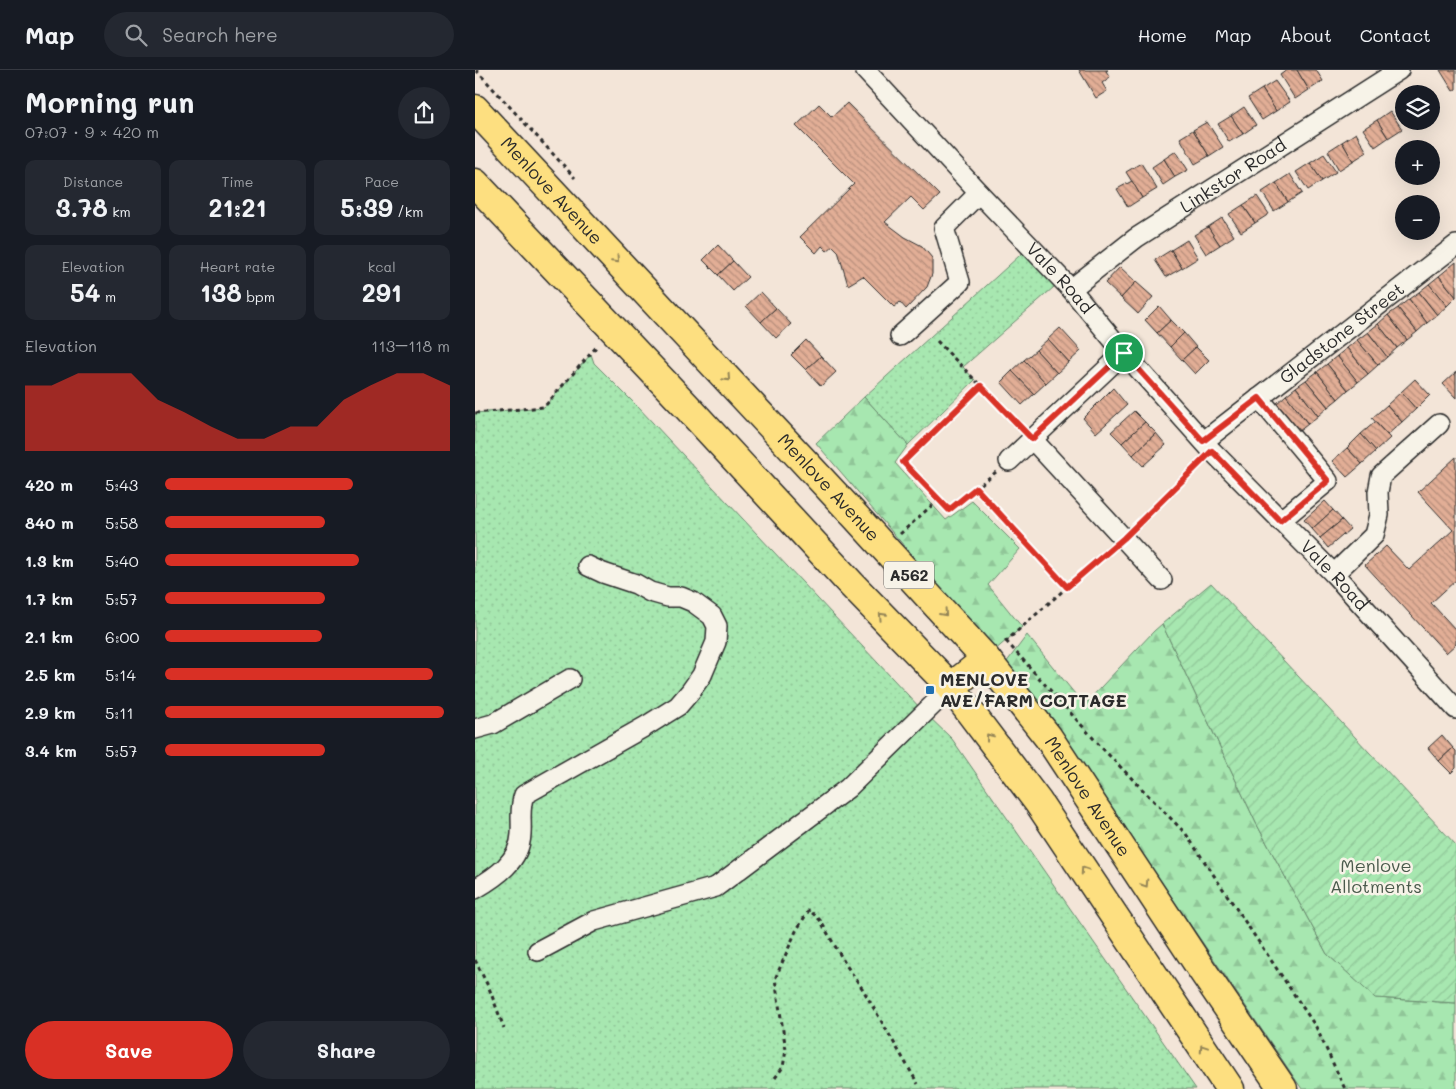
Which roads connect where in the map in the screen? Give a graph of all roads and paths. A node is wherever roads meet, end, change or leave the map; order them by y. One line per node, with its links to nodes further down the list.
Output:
1 (476, 70): 5 (path)
2 (865, 70): 7 (street, Vale Road)
3 (1399, 70): 9 (street, Linkstor Road)
4 (475, 109): 25 (highway, Menlove Avenue / A562, one-way to 25)
5 (575, 178)
6 (475, 182): 33 (highway, A562, one-way to 6)
7 (979, 193): 9 (street, Vale Road); 10 (street)
8 (1456, 245): 15 (street, Gladstone Street)
9 (1071, 289): 13 (street, Vale Road)
10 (900, 336)
11 (937, 341): 14 (path)
12 (601, 342): 16 (path)
13 (1124, 353): 18 (street); 19 (street, Vale Road)
14 (981, 386): 18 (path); 22 (path)
15 (1259, 398): 19 (street, Gladstone Street); 23 (street)
16 (475, 413)
17 (1439, 424): 27 (street)
18 (1032, 439): 20 (street); 24 (street)
19 (1208, 446): 23 (street, Vale Road); 24 (path)
20 (1009, 461): 21 (path)
21 (976, 488): 22 (path); 29 (path)
22 (939, 499): 25 (path)
23 (1280, 521): 27 (street, Vale Road)
24 (1124, 538): 28 (street); 29 (path)
25 (884, 548): 31 (highway, Menlove Avenue / A562, one-way to 31)
26 (588, 566): 36 (street)
27 (1334, 574): 34 (street, Vale Road)
28 (1162, 580)
29 (1067, 587): 30 (path)
30 (1006, 641): 31 (path); 44 (path)
31 (986, 659): 33 (highway); 43 (highway, Menlove Avenue / A562, one-way to 43)
32 (570, 679): 35 (street)
33 (951, 687): 37 (street); 42 (highway, A562, one-way to 33)
34 (1456, 708)
35 (475, 729)
36 (475, 889)
37 (538, 951)
38 (475, 960): 39 (path)
39 (504, 1028)
40 (775, 1078): 41 (path)
41 (918, 1084)
42 (1230, 1089)
43 (1283, 1089)
44 (1345, 1089)

